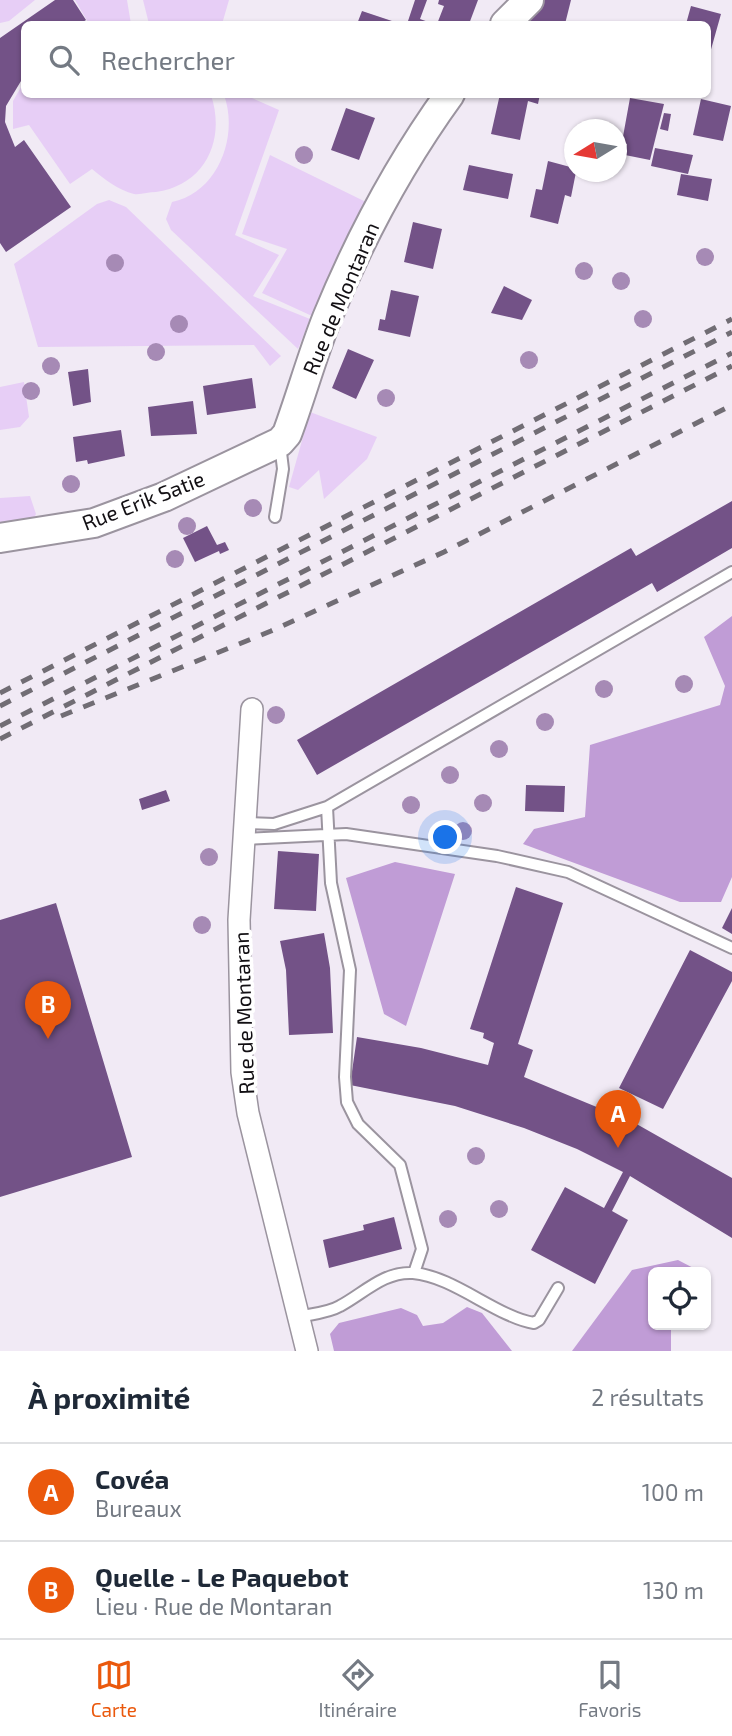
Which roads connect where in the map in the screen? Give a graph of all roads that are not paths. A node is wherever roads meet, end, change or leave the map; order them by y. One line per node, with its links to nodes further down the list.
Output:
1 (529, 0): 2 (street)
2 (508, 21)
3 (447, 98): 4 (street, Rue de Montaran)
4 (280, 442): 5 (lane, Rue de Montaran); 6 (street, Rue Erik Satie)
5 (275, 517)
6 (0, 538)
7 (732, 572): 9 (lane)
8 (252, 709): 10 (street, Rue de Montaran)
9 (327, 807): 10 (lane); 11 (lane)
10 (244, 831): 11 (lane); 15 (street, Rue de Montaran)
11 (330, 835): 12 (lane); 13 (lane)
12 (732, 948)
13 (414, 1273): 14 (lane); 15 (lane)
14 (558, 1288)
15 (298, 1317): 16 (street, Rue de Montaran)
16 (307, 1351)

